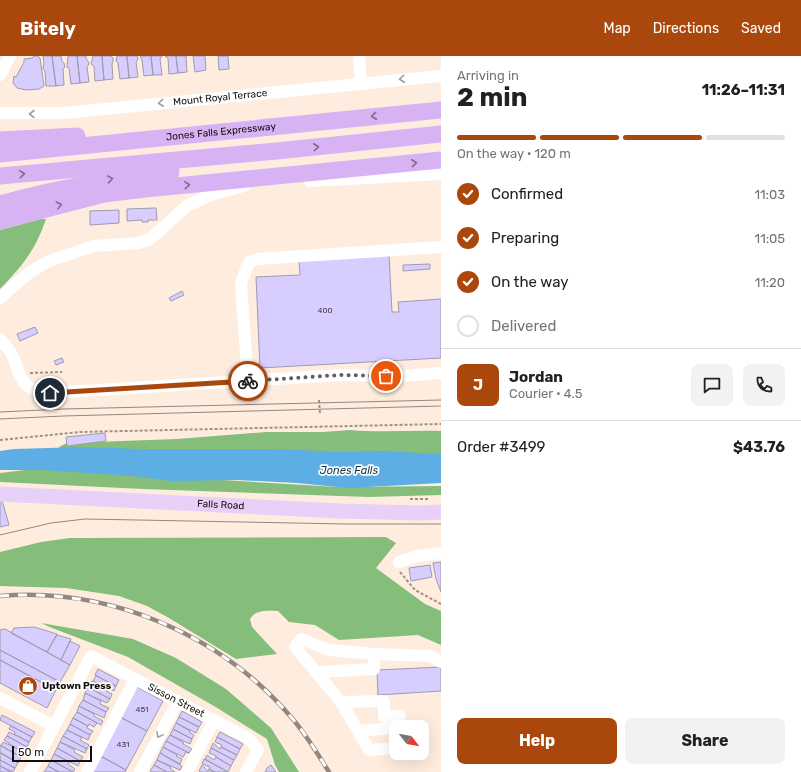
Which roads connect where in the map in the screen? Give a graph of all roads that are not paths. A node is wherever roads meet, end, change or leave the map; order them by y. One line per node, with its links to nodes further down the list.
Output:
1 (10, 56): 3 (street)
2 (359, 56): 5 (street)
3 (0, 75)
4 (441, 76): 5 (street, Mount Royal Terrace, one-way to 5)
5 (362, 83): 7 (street, Mount Royal Terrace, one-way to 7)
6 (441, 110): 8 (highway, Jones Falls Expressway, one-way to 8)
7 (0, 113)
8 (209, 133): 10 (highway); 12 (highway, Jones Falls Expressway)
9 (441, 134): 11 (highway, one-way to 9)
10 (0, 140)
11 (277, 151): 15 (highway, one-way to 11); 16 (highway, one-way to 11)
12 (0, 154)
13 (441, 160): 17 (highway, one-way to 13)
14 (441, 174): 19 (street)
15 (0, 176)
16 (0, 204)
17 (0, 221)
18 (441, 247): 22 (street)
19 (0, 298)
20 (0, 339): 22 (street)
21 (441, 373): 22 (street)
22 (248, 381)
23 (0, 494): 24 (main road, Falls Road)
24 (441, 512)
25 (441, 552): 26 (street)
26 (400, 562)
27 (374, 654): 28 (street); 29 (street); 29 (street)
28 (441, 662)
29 (317, 672): 33 (street)
30 (135, 679): 32 (street, Sisson Street); 36 (street, Sisson Street); 41 (street)
31 (0, 698): 36 (street)
32 (178, 701): 35 (street, Sisson Street); 42 (street, one-way to 42)
33 (341, 702): 34 (street); 38 (street)
34 (400, 716)
35 (214, 720): 43 (street); 44 (street, Sisson Street)
36 (54, 726): 40 (street)
37 (389, 728): 38 (street)
38 (358, 730): 39 (street)
39 (389, 748)
40 (30, 772)
41 (87, 772)
42 (140, 772)
43 (187, 772)
44 (246, 772)

